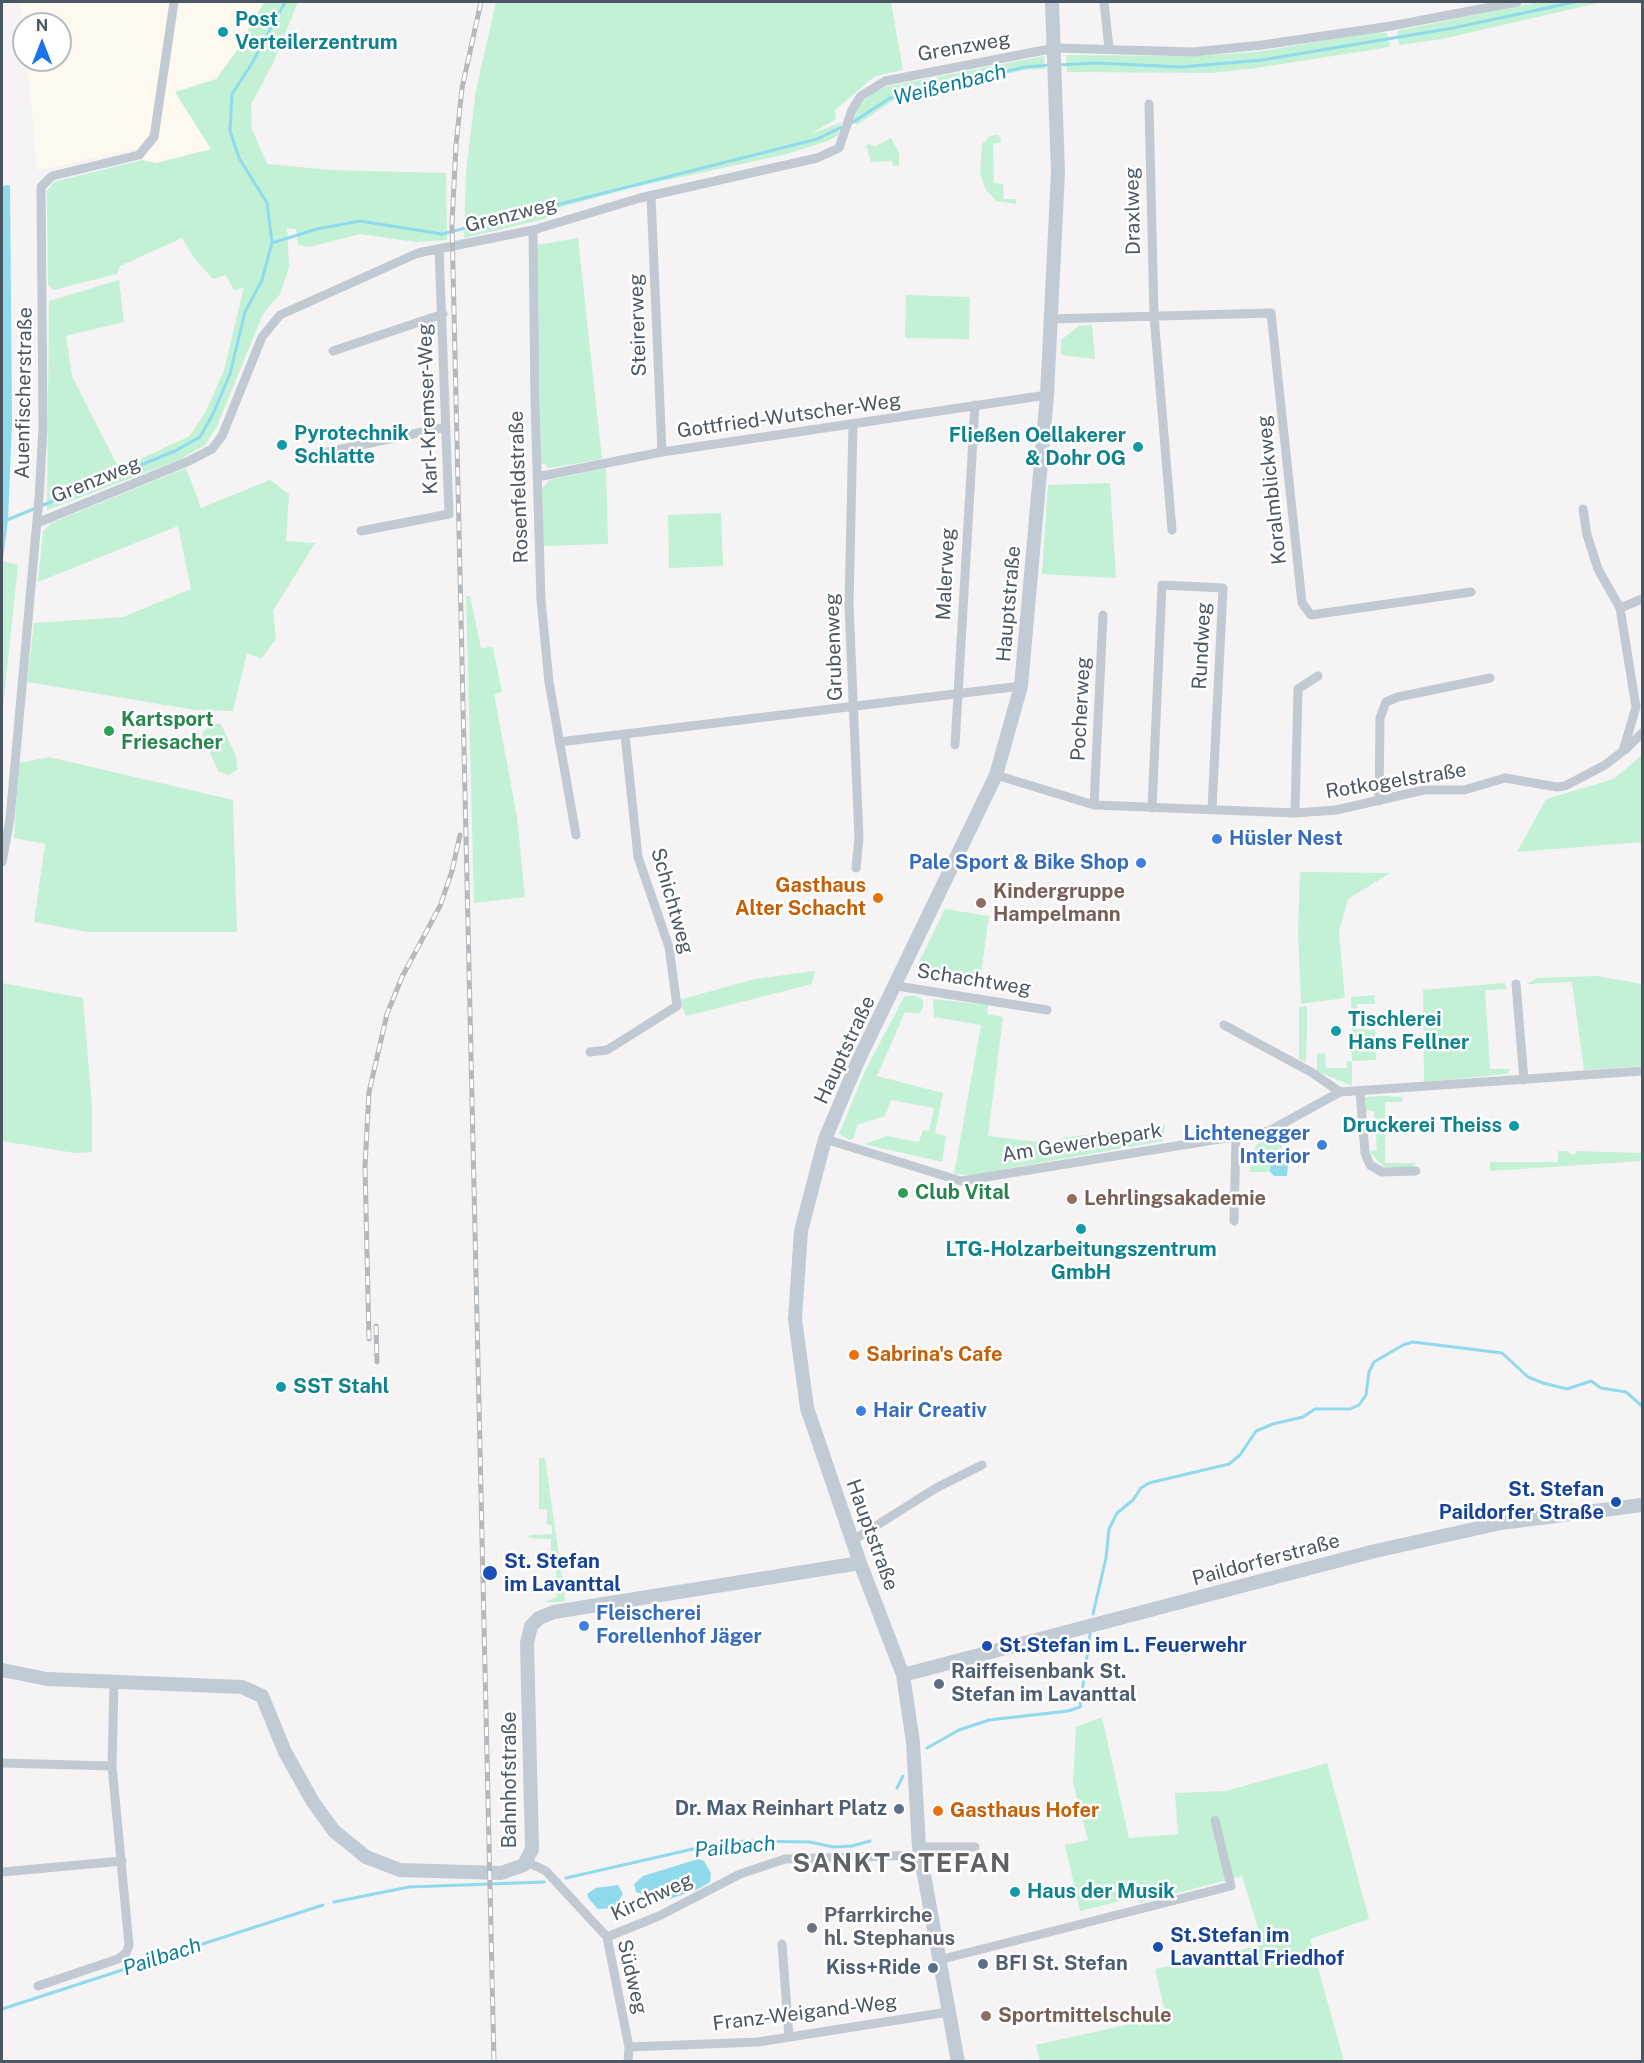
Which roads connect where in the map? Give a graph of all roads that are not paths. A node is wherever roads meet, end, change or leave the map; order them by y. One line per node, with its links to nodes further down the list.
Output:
1 (174, 2): 23 (street, Auenfischerstraße)
2 (1052, 2): 6 (main road, Hauptstraße)
3 (1104, 2): 5 (street)
4 (1517, 2): 5 (street, Grenzweg)
5 (1109, 48): 6 (street, Grenzweg)
6 (1055, 52): 8 (street, Grenzweg); 13 (main road, Hauptstraße)
7 (1149, 104): 12 (street, Draxlweg)
8 (651, 196): 9 (street, Grenzweg); 19 (street, Steirerweg)
9 (533, 230): 10 (street, Grenzweg); 21 (street, Rosenfeldstraße)
10 (439, 249): 11 (street, Karl-Kremser-Weg); 23 (street, Grenzweg)
11 (442, 314): 14 (street); 18 (street, Karl-Kremser-Weg)
12 (1154, 316): 13 (street, Koralmblickweg); 24 (street); 26 (street, Koralmblickweg)
13 (1050, 319): 15 (main road, Hauptstraße)
14 (333, 351)
15 (1047, 395): 16 (street, Gottfried-Wutscher-Weg); 32 (main road, Hauptstraße)
16 (975, 405): 17 (street, Gottfried-Wutscher-Weg); 33 (street, Malerweg)
17 (853, 425): 19 (street, Gottfried-Wutscher-Weg); 34 (street, Grubenweg)
18 (446, 427): 20 (street); 25 (street, Karl-Kremser-Weg)
19 (662, 452): 21 (street, Gottfried-Wutscher-Weg)
20 (318, 454)
21 (537, 477): 37 (street, Rosenfeldstraße)
22 (1583, 509): 28 (street)
23 (37, 519): 47 (street, Auenfischerstraße)
24 (1172, 530)
25 (361, 531)
26 (1471, 592)
27 (1642, 598): 28 (street)
28 (1620, 608): 39 (street)
29 (1103, 615): 42 (street, Pocherweg)
30 (1318, 676): 45 (street)
31 (1490, 678): 41 (street)
32 (1021, 686): 33 (street); 40 (main road, Hauptstraße)
33 (959, 694): 34 (street); 38 (street, Malerweg)
34 (854, 707): 36 (street); 48 (street, Grubenweg)
35 (1642, 733): 39 (street, Rotkogelstraße)
36 (625, 735): 37 (street); 53 (street, Schichtweg)
37 (559, 742): 46 (street, Rosenfeldstraße)
38 (955, 745)
39 (1623, 751): 41 (street, Rotkogelstraße)
40 (996, 775): 42 (street, Rotkogelstraße); 50 (main road, Hauptstraße)
41 (1379, 801): 45 (street, Rotkogelstraße)
42 (1094, 805): 43 (street, Rotkogelstraße)
43 (1152, 808): 44 (street, Rotkogelstraße); 44 (street, Rundweg)
44 (1212, 809): 45 (street, Rotkogelstraße)
45 (1295, 813)
46 (576, 835)
47 (2, 862)
48 (856, 868)
49 (1516, 984): 55 (street)
50 (897, 986): 51 (street, Schachtweg); 59 (main road, Hauptstraße)
51 (1047, 1010)
52 (1224, 1025): 57 (street)
53 (590, 1052)
54 (1642, 1071): 55 (street, Am Gewerbepark)
55 (1524, 1080): 56 (street, Am Gewerbepark)
56 (1360, 1091): 57 (street, Am Gewerbepark); 60 (street)
57 (1340, 1092): 58 (street, Am Gewerbepark)
58 (1236, 1136): 59 (street, Am Gewerbepark); 61 (street)
59 (825, 1138): 64 (main road, Hauptstraße)
60 (1416, 1171)
61 (1234, 1221)
62 (982, 1465): 64 (street)
63 (1642, 1505): 67 (main road, Paildorferstraße)
64 (852, 1541): 65 (main road, Hauptstraße)
65 (860, 1563): 67 (main road, Hauptstraße); 75 (main road, Bahnhofstraße)
66 (2, 1670): 68 (main road, Bahnhofstraße)
67 (903, 1675): 73 (main road, Hauptstraße)
68 (114, 1684): 70 (street); 75 (main road, Bahnhofstraße)
69 (2, 1763): 70 (street)
70 (112, 1766): 74 (street)
71 (1215, 1820): 79 (street)
72 (975, 1846): 73 (street, Kirchweg)
73 (920, 1851): 77 (street, Kirchweg); 79 (main road, Hauptstraße)
74 (122, 1861): 76 (street); 80 (street)
75 (527, 1862): 77 (street, Südweg)
76 (2, 1872)
77 (607, 1937): 83 (street, Südweg)
78 (782, 1944): 82 (street)
79 (939, 1960): 81 (main road, Hauptstraße)
80 (38, 1986)
81 (948, 2012): 82 (street, Franz-Weigand-Weg); 85 (main road, Hauptstraße)
82 (789, 2037): 83 (street, Franz-Weigand-Weg)
83 (629, 2047): 84 (street, Südweg)
84 (628, 2061)
85 (958, 2061)

